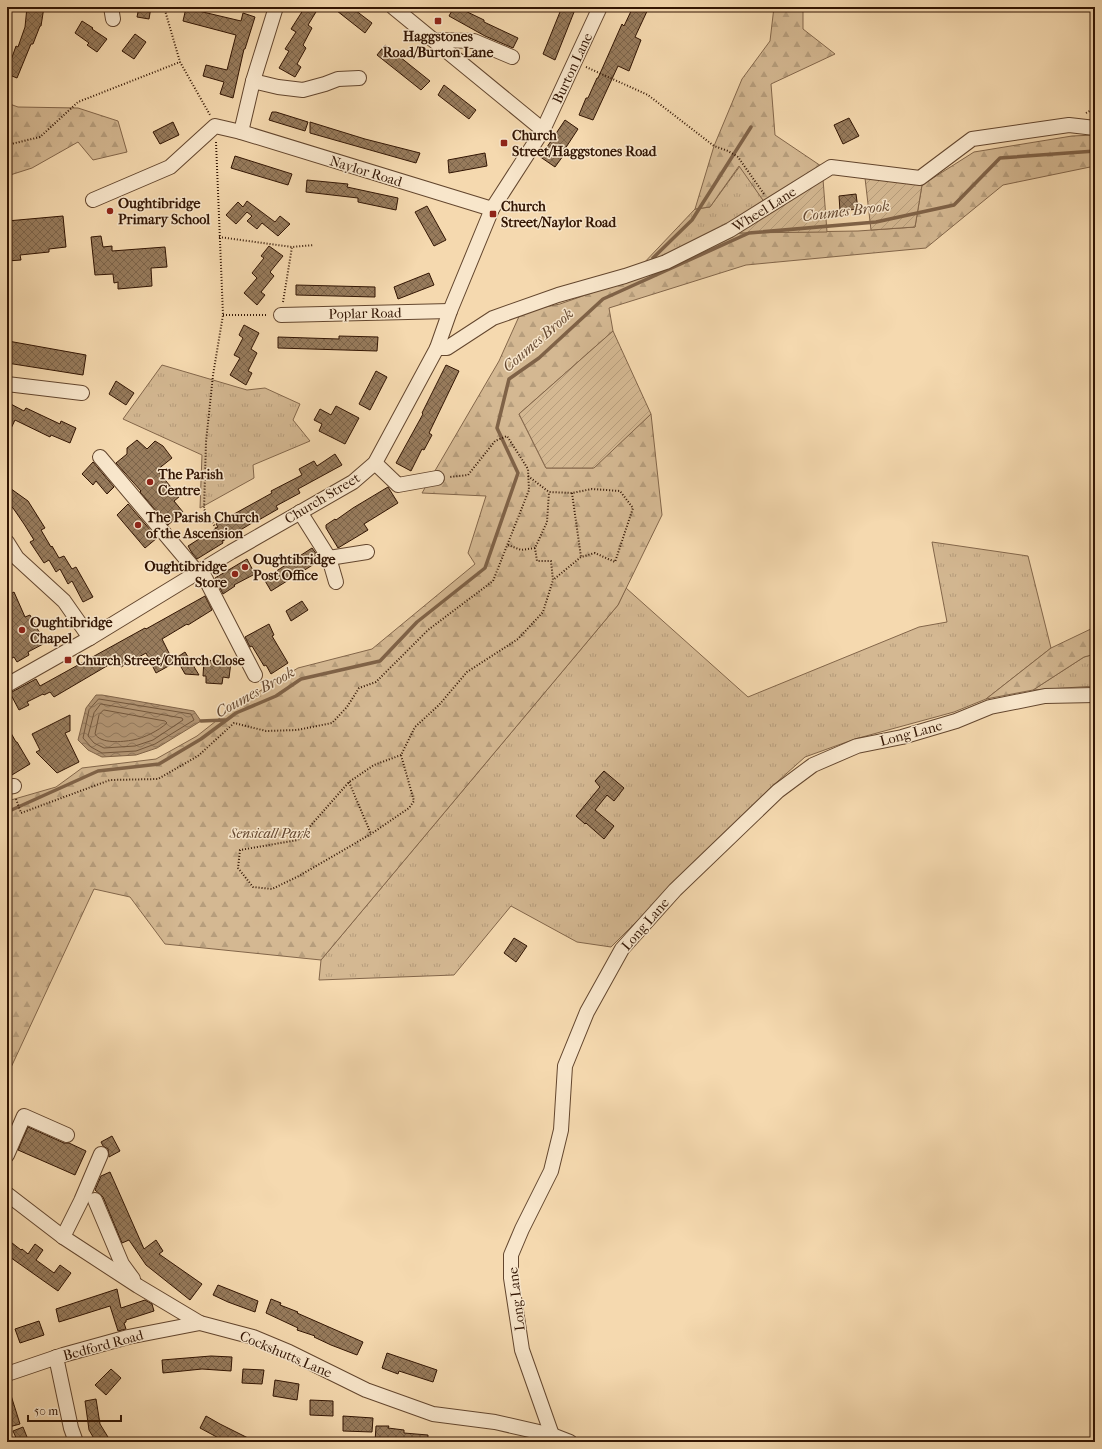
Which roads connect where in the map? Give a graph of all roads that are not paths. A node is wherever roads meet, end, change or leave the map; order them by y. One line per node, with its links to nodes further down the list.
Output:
1 (393, 7): 4 (street)
2 (600, 7): 9 (street, Burton Lane)
3 (273, 8): 7 (street)
4 (434, 40): 5 (street); 9 (street)
5 (512, 57)
6 (359, 78): 7 (street)
7 (253, 81): 10 (street)
8 (1095, 128): 15 (street, Wheel Lane)
9 (543, 130): 12 (street, Church Street)
10 (241, 132): 11 (street, Naylor Road); 12 (street, Naylor Road)
11 (93, 200)
12 (492, 209): 13 (street, Church Street)
13 (450, 311): 14 (street, Poplar Road); 15 (street, Church Street)
14 (280, 315)
15 (437, 348): 19 (street, Church Street)
16 (7, 384): 17 (street)
17 (82, 393)
18 (100, 457): 25 (street)
19 (375, 463): 20 (street); 21 (street, Church Street)
20 (437, 478)
21 (300, 512): 24 (street); 25 (street, Church Street)
22 (7, 542): 27 (street)
23 (367, 552): 24 (street)
24 (329, 558): 26 (street)
25 (199, 571): 27 (street, Church Street); 28 (street)
26 (336, 582)
27 (90, 638): 29 (street, Church Street)
28 (255, 675)
29 (7, 685)
30 (1095, 695): 41 (street, Long Lane)
31 (67, 1135): 33 (street)
32 (101, 1154): 36 (street)
33 (7, 1155)
34 (7, 1194): 36 (street, Cockshutts Lane)
35 (95, 1200): 37 (street)
36 (63, 1237): 37 (street, Cockshutts Lane)
37 (138, 1286): 38 (street, Cockshutts Lane)
38 (200, 1323): 39 (street, Bedford Road); 41 (street, Cockshutts Lane)
39 (56, 1357): 40 (street, Bedford Road); 42 (street)
40 (7, 1374)
41 (552, 1435): 43 (street, Cockshutts Lane)
42 (76, 1442)
43 (570, 1442)

